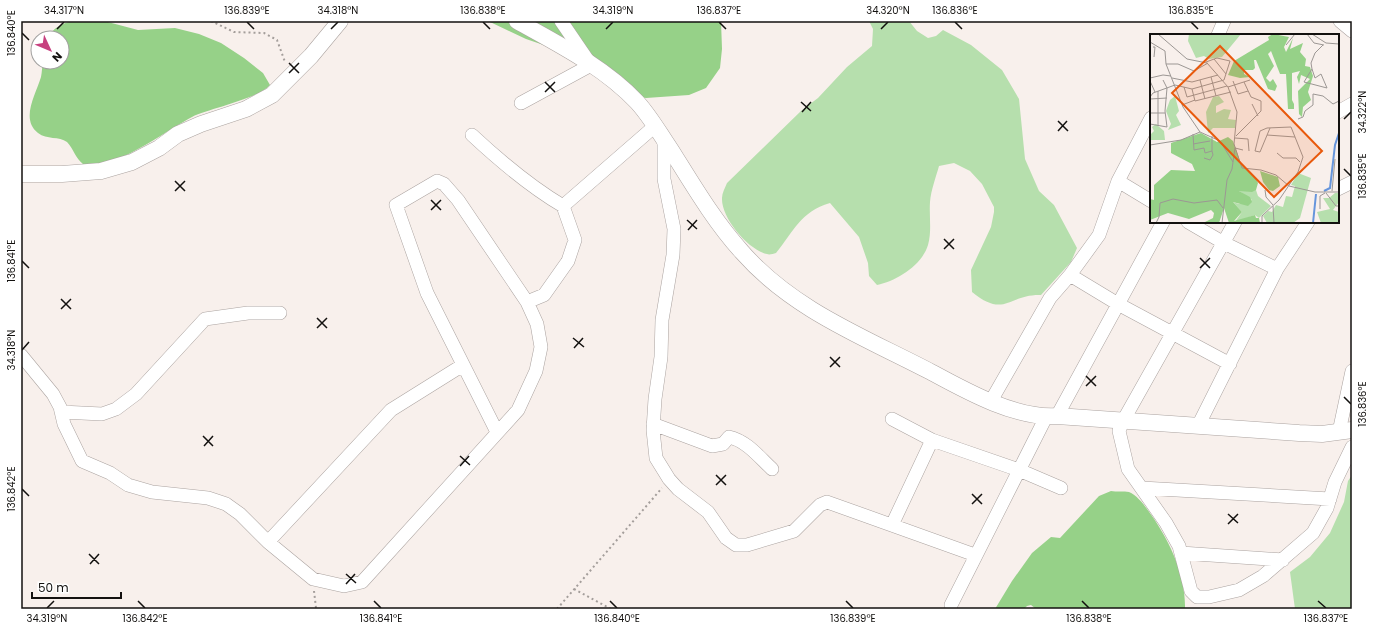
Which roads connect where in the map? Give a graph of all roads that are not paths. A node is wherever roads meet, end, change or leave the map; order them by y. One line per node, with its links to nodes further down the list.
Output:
1 (340, 21): 15 (street)
2 (517, 21): 8 (street)
3 (560, 21): 8 (street)
4 (1224, 21): 7 (street)
5 (1340, 21): 6 (street)
6 (1352, 30)
7 (1218, 34)
8 (592, 65): 9 (street); 13 (street)
9 (522, 103)
10 (1352, 104): 11 (street)
11 (1339, 111)
12 (1150, 120): 16 (street)
13 (660, 133): 20 (street); 36 (street); 41 (street)
14 (472, 135): 20 (street)
15 (21, 174)
16 (1118, 181): 19 (street); 27 (street)
17 (1352, 182): 18 (street)
18 (1339, 188)
19 (1150, 200)
20 (562, 206): 28 (street)
21 (1162, 223): 29 (street)
22 (1190, 223): 25 (street)
23 (1235, 223): 25 (street)
24 (1307, 223): 26 (street)
25 (1224, 243): 26 (street); 31 (street)
26 (1277, 269): 34 (street)
27 (1070, 275): 29 (street); 36 (street)
28 (527, 302): 33 (street); 44 (street)
29 (1118, 304): 31 (street); 38 (street)
30 (280, 313): 37 (street)
31 (1172, 333): 34 (street); 40 (street)
32 (21, 355): 37 (street)
33 (463, 364): 44 (street); 53 (street)
34 (1230, 364): 42 (street)
35 (1352, 371): 43 (street)
36 (991, 401): 38 (street)
37 (61, 412): 53 (street)
38 (1051, 417): 40 (street); 48 (street)
39 (892, 419): 45 (street)
40 (1123, 421): 42 (street); 50 (street)
41 (653, 424): 47 (street); 52 (street)
42 (1198, 426): 43 (street)
43 (1345, 431)
44 (497, 432): 53 (street)
45 (932, 440): 48 (street); 52 (street)
46 (1352, 447): 51 (street)
47 (772, 469)
48 (1018, 470): 49 (street); 55 (street)
49 (1061, 488)
50 (1142, 488): 51 (street); 54 (street)
51 (1330, 500): 56 (street)
52 (892, 525): 55 (street)
53 (268, 542)
54 (1181, 552): 56 (street); 56 (street)
55 (975, 555): 57 (street)
56 (1283, 560)
57 (951, 605)

